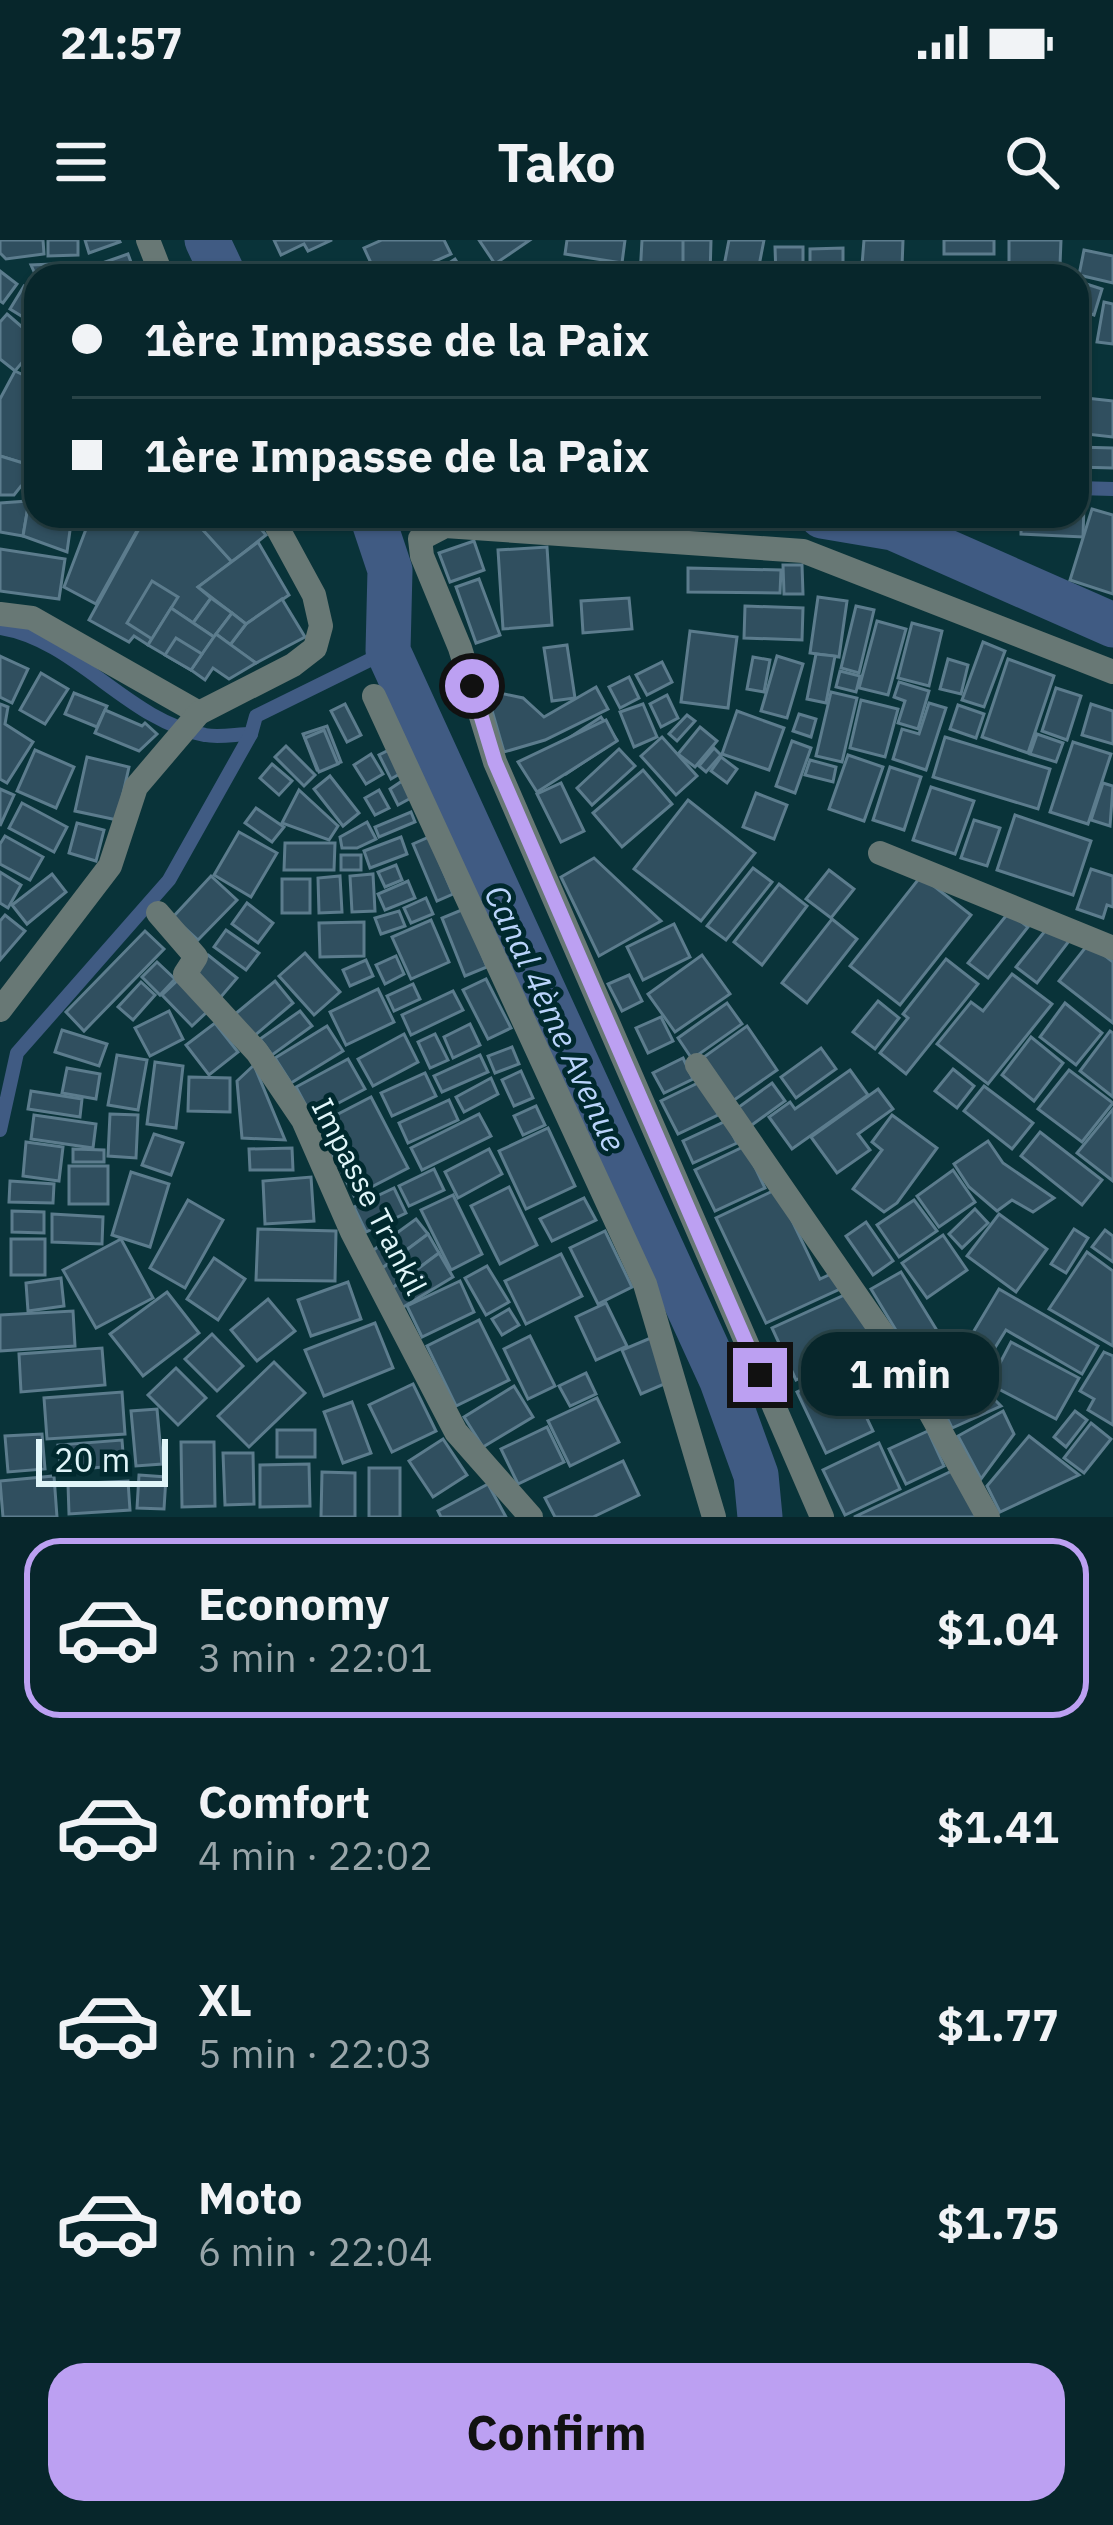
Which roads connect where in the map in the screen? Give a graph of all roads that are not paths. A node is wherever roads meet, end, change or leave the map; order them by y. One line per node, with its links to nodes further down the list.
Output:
1 (277, 528): 7 (street)
2 (441, 528): 15 (street)
3 (475, 528): 5 (street)
4 (0, 614): 7 (street)
5 (1113, 672)
6 (374, 696): 14 (street)
7 (200, 713): 11 (street)
8 (880, 854): 10 (street)
9 (158, 913): 13 (street, Impasse Trankil)
10 (1113, 948)
11 (0, 1010)
12 (697, 1065): 16 (street)
13 (531, 1517)
14 (714, 1517)
15 (822, 1517)
16 (988, 1517)

